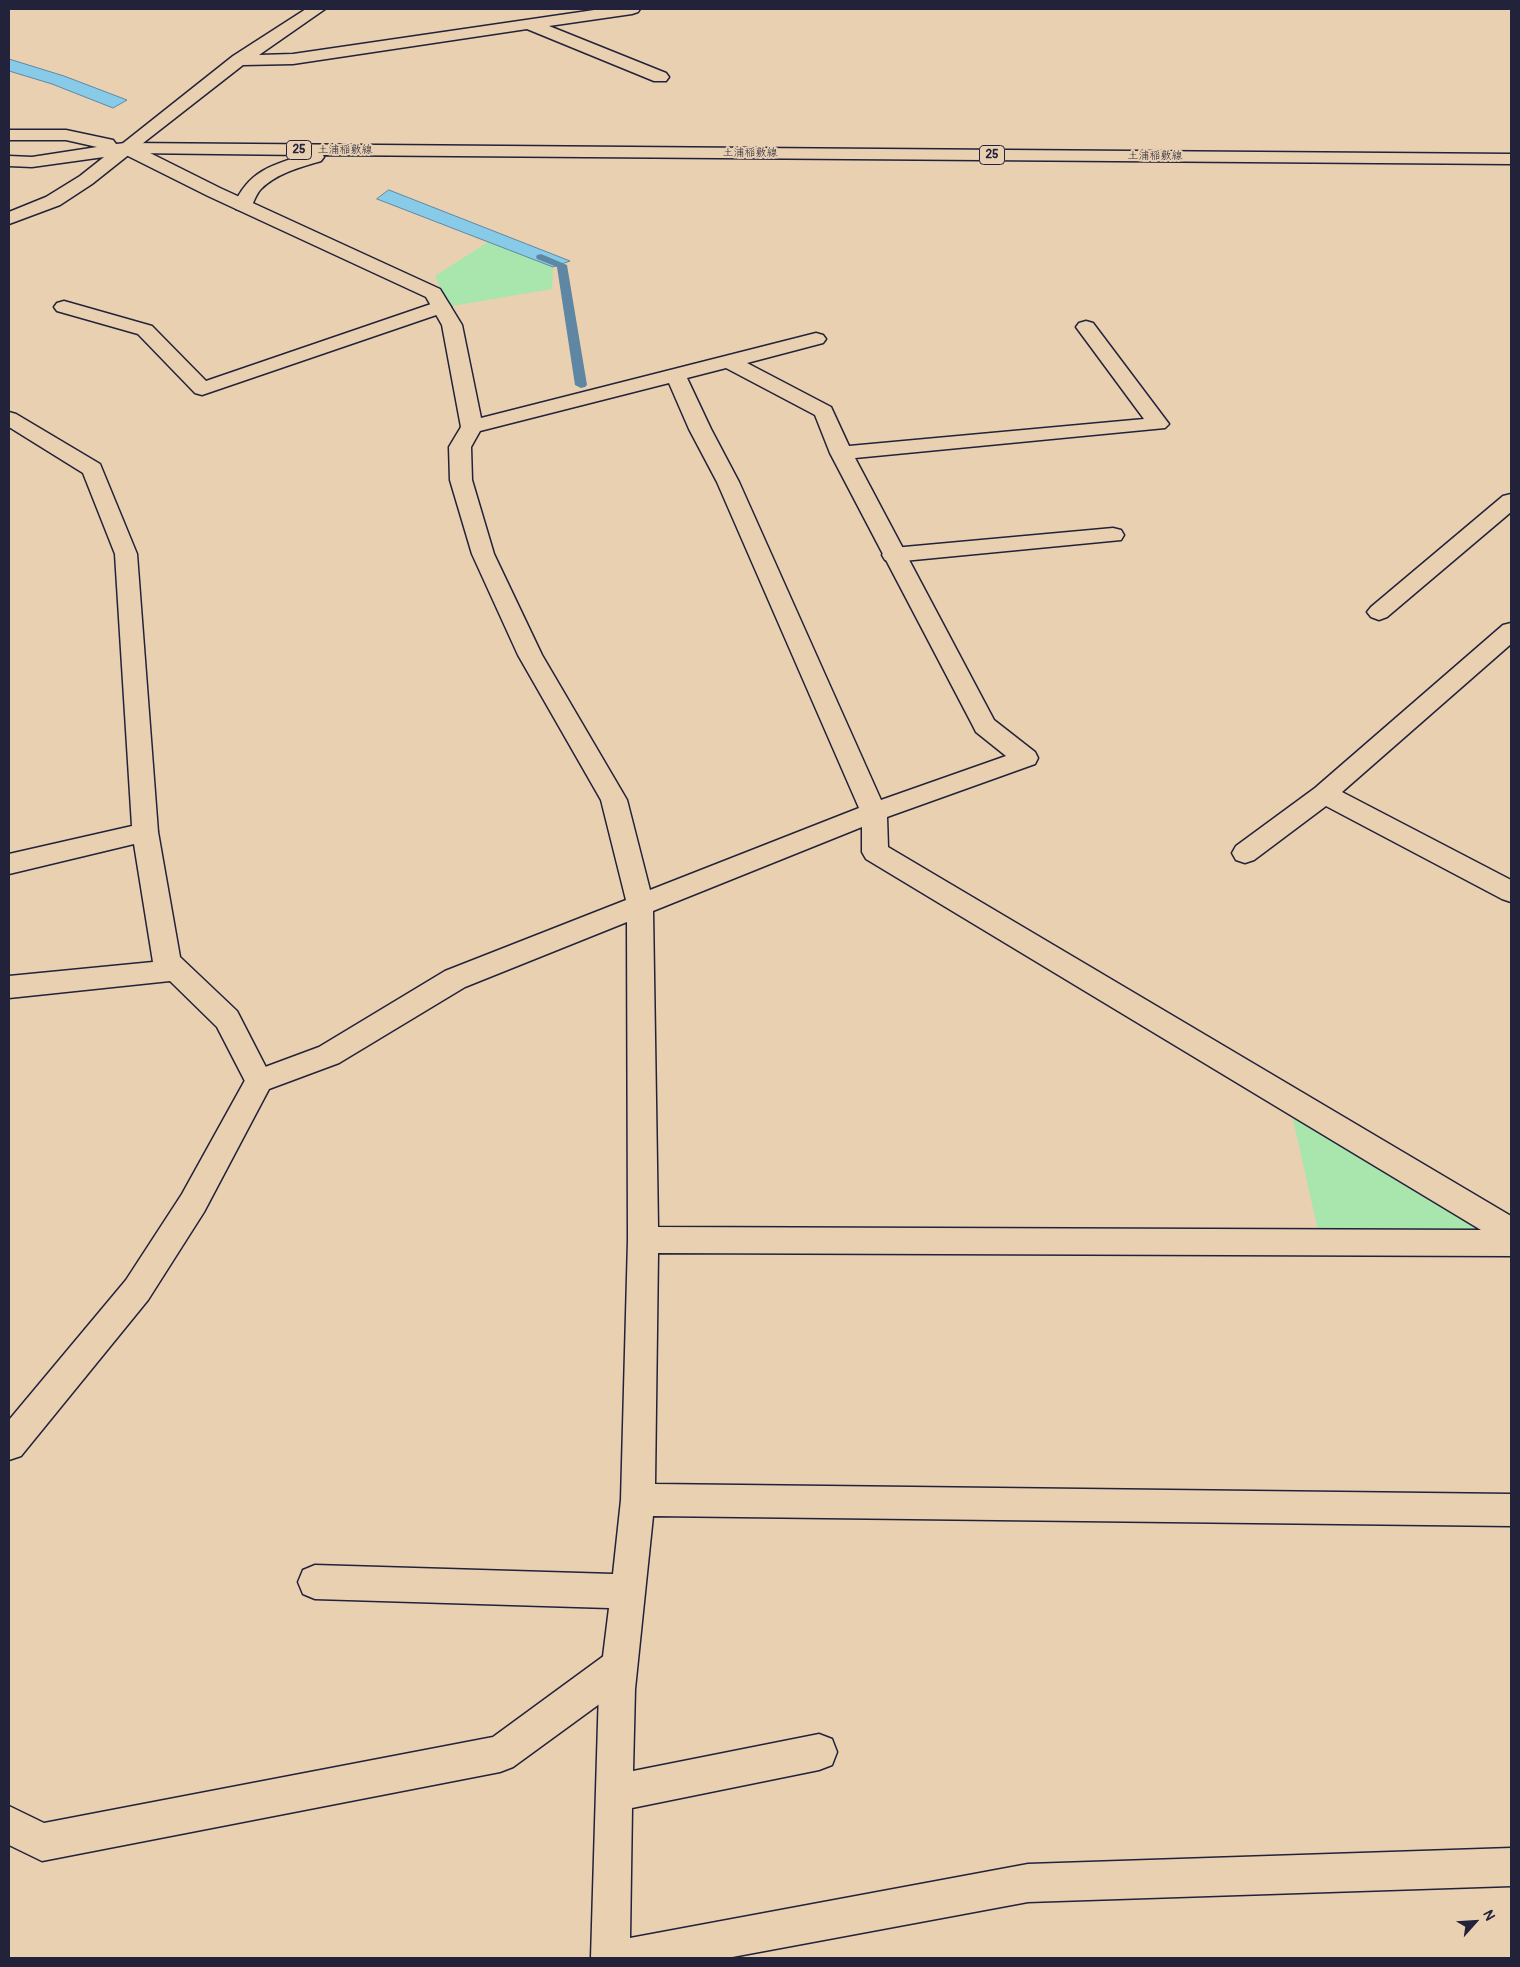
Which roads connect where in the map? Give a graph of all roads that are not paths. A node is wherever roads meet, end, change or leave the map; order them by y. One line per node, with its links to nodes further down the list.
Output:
1 (284, 9): 3 (street)
2 (632, 9): 4 (street)
3 (312, 12): 6 (street)
4 (586, 12): 5 (street)
5 (532, 25): 6 (street); 7 (street)
6 (239, 60): 9 (street)
7 (660, 77)
8 (9, 135): 9 (street, 25)
9 (126, 148): 10 (street, 土浦稲敷線 / 25); 12 (street, 25); 13 (street); 14 (street)
10 (364, 150): 11 (street, 土浦稲敷線 / 25); 13 (street)
11 (1511, 159)
12 (9, 161)
13 (243, 205): 16 (street)
14 (9, 218)
15 (64, 307): 16 (street)
16 (441, 307): 22 (street)
17 (1086, 327): 23 (street)
18 (816, 339): 19 (street)
19 (730, 362): 20 (street); 23 (street)
20 (676, 376): 22 (street); 30 (street)
21 (9, 418): 31 (street)
22 (472, 427): 35 (street)
23 (841, 453): 26 (street)
24 (1511, 501): 27 (street)
25 (1113, 535): 26 (street)
26 (893, 555): 30 (street)
27 (1379, 612)
28 (1511, 631): 29 (street)
29 (1324, 794): 32 (street); 34 (street)
30 (874, 812): 35 (street); 39 (street)
31 (145, 832): 33 (street); 36 (street)
32 (1245, 853)
33 (9, 864)
34 (1511, 892)
35 (640, 904): 38 (street); 40 (street)
36 (176, 970): 37 (street); 38 (street)
37 (9, 987)
38 (259, 1081): 42 (street)
39 (1511, 1232)
40 (643, 1240): 41 (street); 43 (street)
41 (1511, 1243)
42 (9, 1445)
43 (638, 1500): 44 (street); 46 (street)
44 (1511, 1510)
45 (315, 1582): 46 (street)
46 (627, 1591): 47 (street)
47 (618, 1668): 49 (street); 50 (street)
48 (819, 1752): 49 (street)
49 (614, 1793): 52 (street)
50 (9, 1825)
51 (1511, 1867): 53 (street)
52 (610, 1958)
53 (625, 1958)

